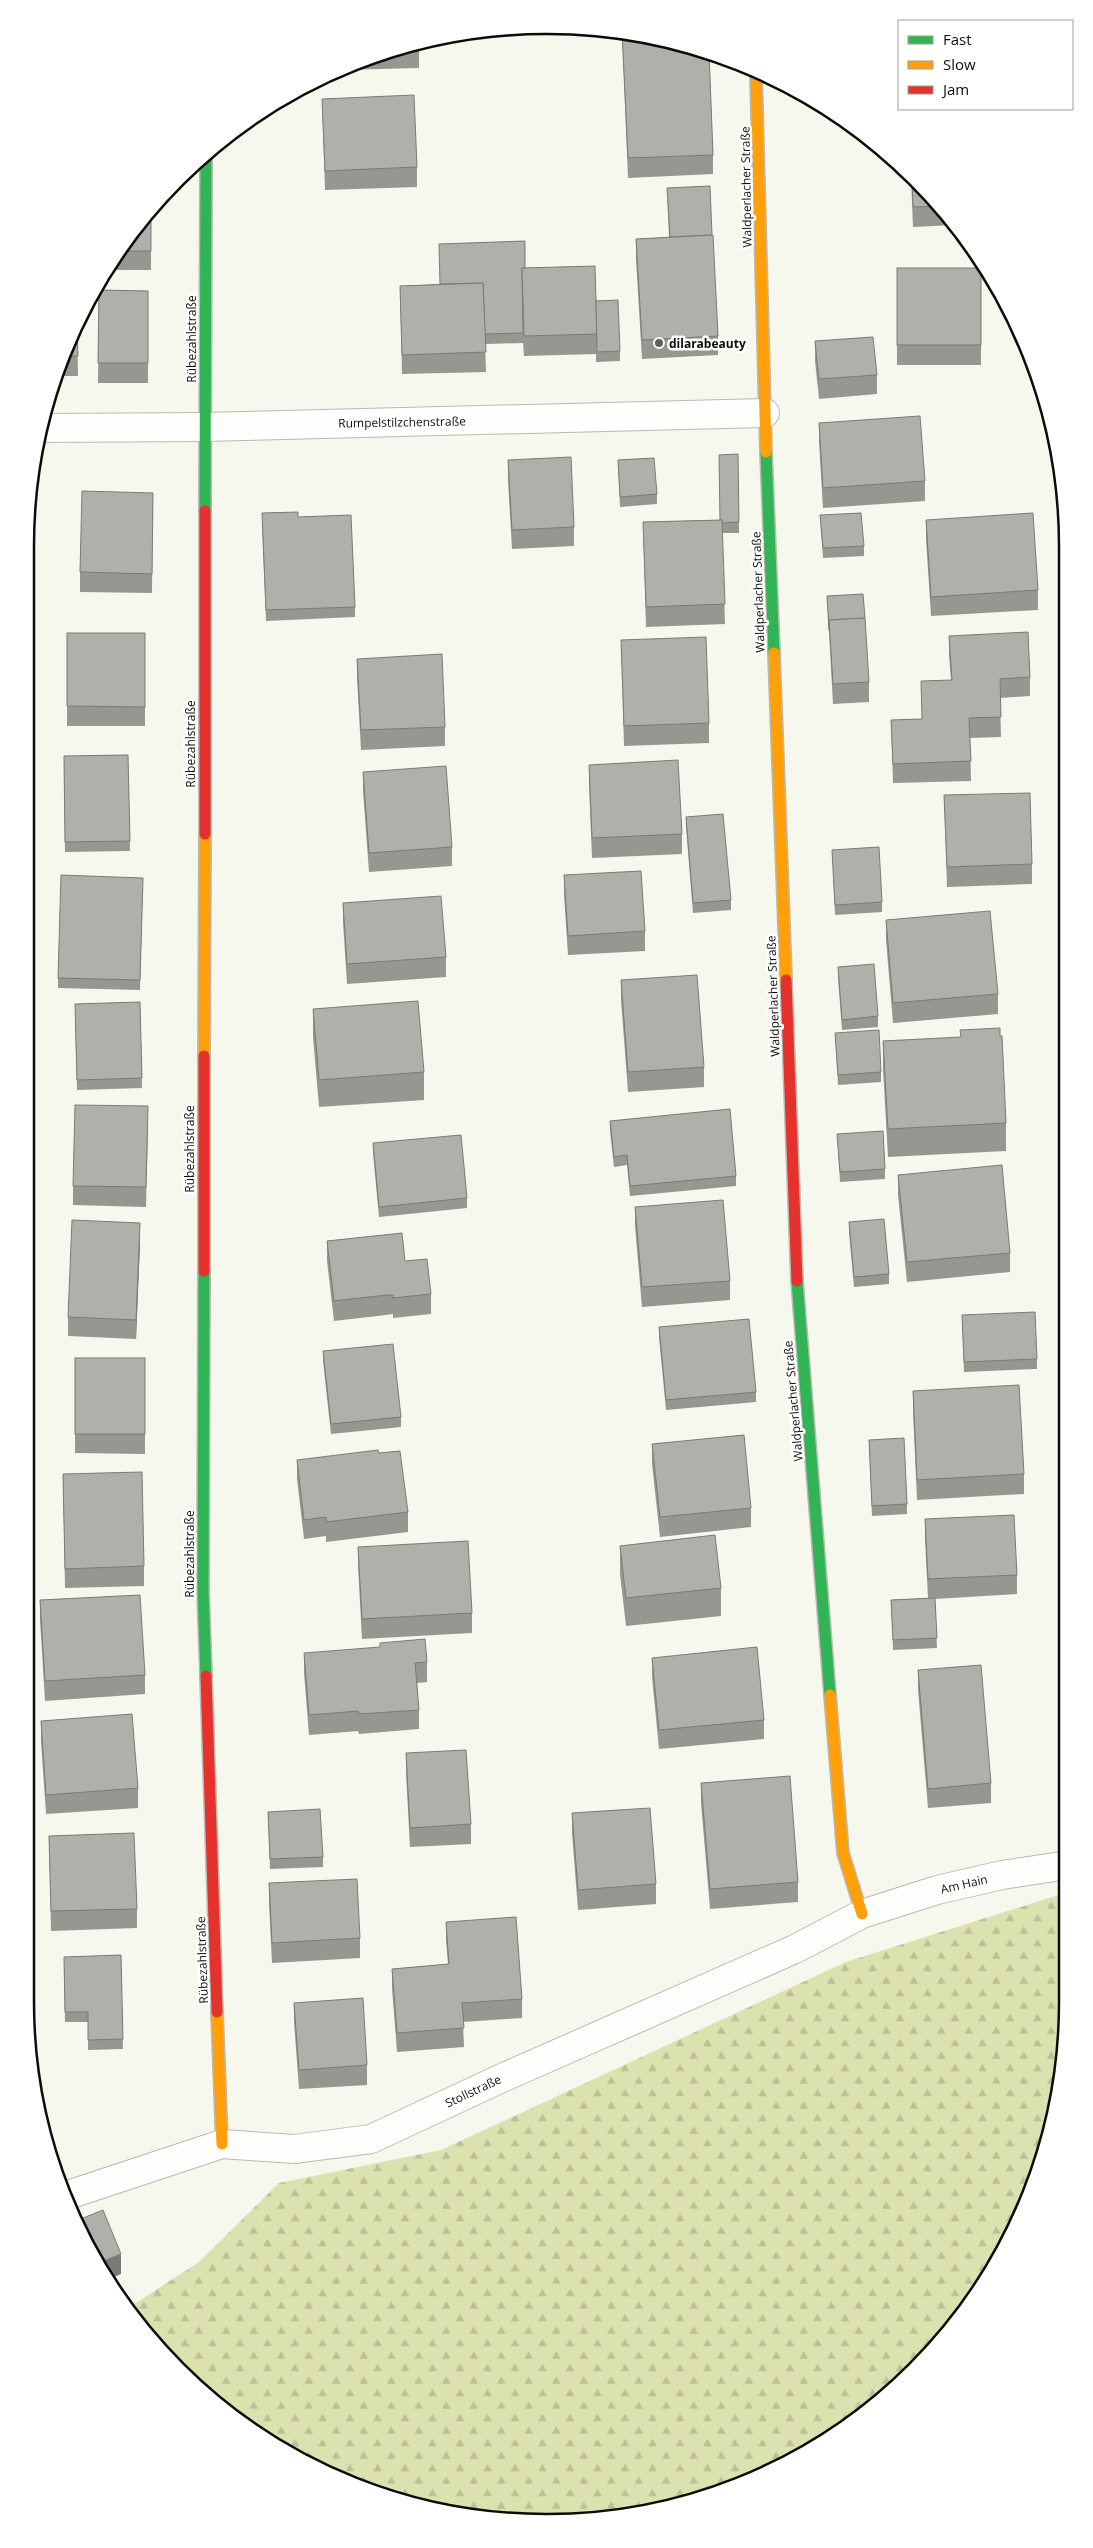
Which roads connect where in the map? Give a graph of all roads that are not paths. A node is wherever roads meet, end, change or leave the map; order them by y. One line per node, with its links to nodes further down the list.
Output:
1 (756, 79): 3 (street, Waldperlacher Straße)
2 (206, 163): 4 (street, Rübezahlstraße)
3 (765, 413): 4 (street, Rumpelstilzchenstraße); 7 (street, Waldperlacher Straße)
4 (204, 427): 5 (street, Rumpelstilzchenstraße); 8 (street, Rübezahlstraße)
5 (48, 428)
6 (1059, 1866): 7 (street, Am Hain)
7 (862, 1914): 8 (street, Stollstraße)
8 (222, 2144): 9 (street, Stollstraße)
9 (71, 2194)

